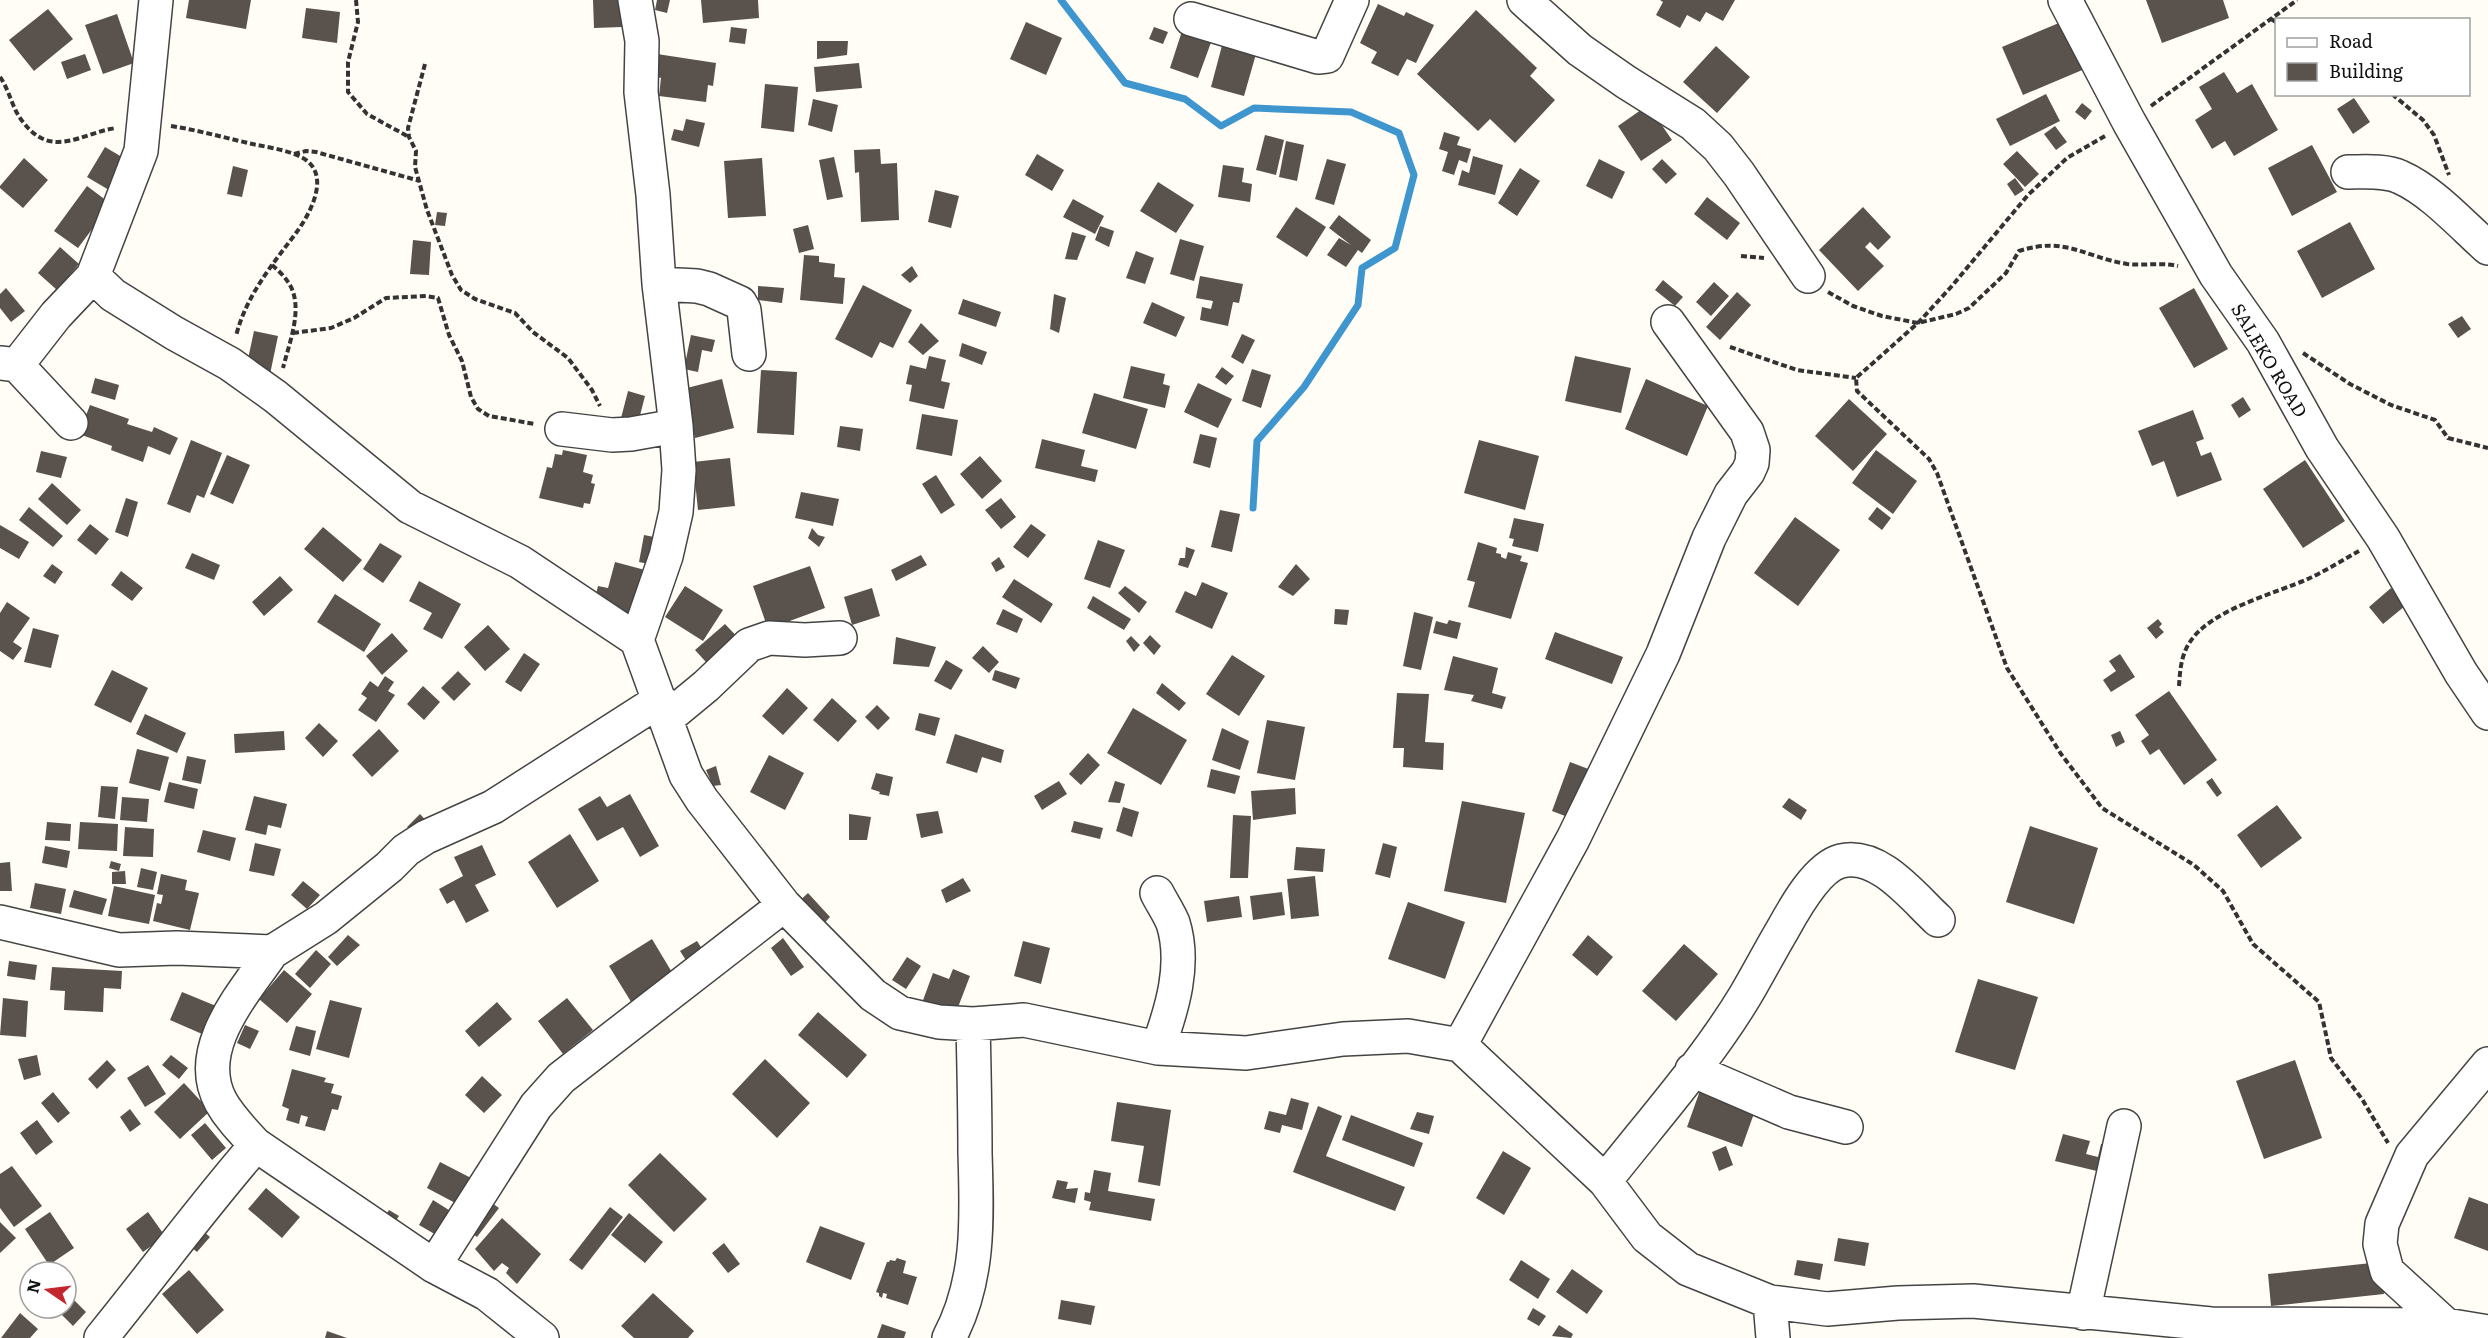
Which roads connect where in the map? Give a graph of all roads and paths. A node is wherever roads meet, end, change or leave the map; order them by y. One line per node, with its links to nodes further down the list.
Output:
1 (156, 0): 15 (street)
2 (356, 0): 16 (path)
3 (635, 0): 26 (street)
4 (1352, 0): 8 (street)
5 (1524, 0): 25 (street)
6 (2065, 0): 14 (street, SALEKO ROAD)
7 (2297, 0): 9 (path)
8 (1191, 19)
9 (2271, 19): 10 (path); 14 (path)
10 (2275, 21)
11 (425, 64): 16 (path)
12 (0, 77): 15 (path)
13 (2394, 96): 19 (path)
14 (2128, 122): 23 (street, SALEKO ROAD); 28 (path)
15 (146, 123): 17 (path); 24 (street)
16 (409, 137): 20 (path)
17 (293, 155): 20 (path); 22 (path)
18 (2348, 172): 21 (street)
19 (2450, 178)
20 (420, 181): 40 (path)
21 (2488, 248)
22 (272, 265): 29 (path); 34 (path)
23 (2216, 275): 28 (path); 42 (street, SALEKO ROAD)
24 (93, 276): 33 (street); 34 (street)
25 (1808, 276)
26 (658, 284): 32 (street); 38 (street)
27 (1668, 322): 54 (street)
28 (1918, 323): 35 (path)
29 (293, 333): 36 (path); 39 (path)
30 (1730, 347): 35 (path)
31 (2302, 352): 41 (path)
32 (749, 354)
33 (8, 364): 37 (street)
34 (230, 364): 36 (street)
35 (1856, 378): 61 (path)
36 (276, 397): 44 (street)
37 (71, 423)
38 (676, 426): 40 (street); 44 (street)
39 (562, 429): 40 (street)
40 (612, 435)
41 (2488, 448)
42 (2383, 538): 45 (path); 47 (street, SALEKO ROAD)
43 (840, 638): 46 (street)
44 (637, 640): 46 (street)
45 (2179, 686)
46 (663, 710): 49 (street); 52 (street)
47 (2488, 713)
48 (1157, 893): 55 (street)
49 (783, 905): 53 (street); 63 (street)
50 (1938, 920): 57 (street)
51 (0, 922): 52 (street)
52 (272, 952): 60 (street)
53 (973, 1024): 55 (street); 70 (street)
54 (1460, 1045): 55 (street); 62 (street)
55 (1158, 1048)
56 (2488, 1064): 61 (street)
57 (1692, 1070): 59 (street); 62 (street)
58 (2124, 1126): 65 (street)
59 (1846, 1127)
60 (256, 1145): 63 (street); 68 (street)
61 (2412, 1155): 66 (street)
62 (1605, 1181): 64 (street)
63 (434, 1266): 69 (street)
64 (1770, 1302): 65 (street); 71 (street)
65 (2083, 1313): 66 (street)
66 (2446, 1325): 67 (street)
67 (2488, 1332)
68 (101, 1338)
69 (542, 1338)
70 (949, 1338)
71 (1773, 1338)

